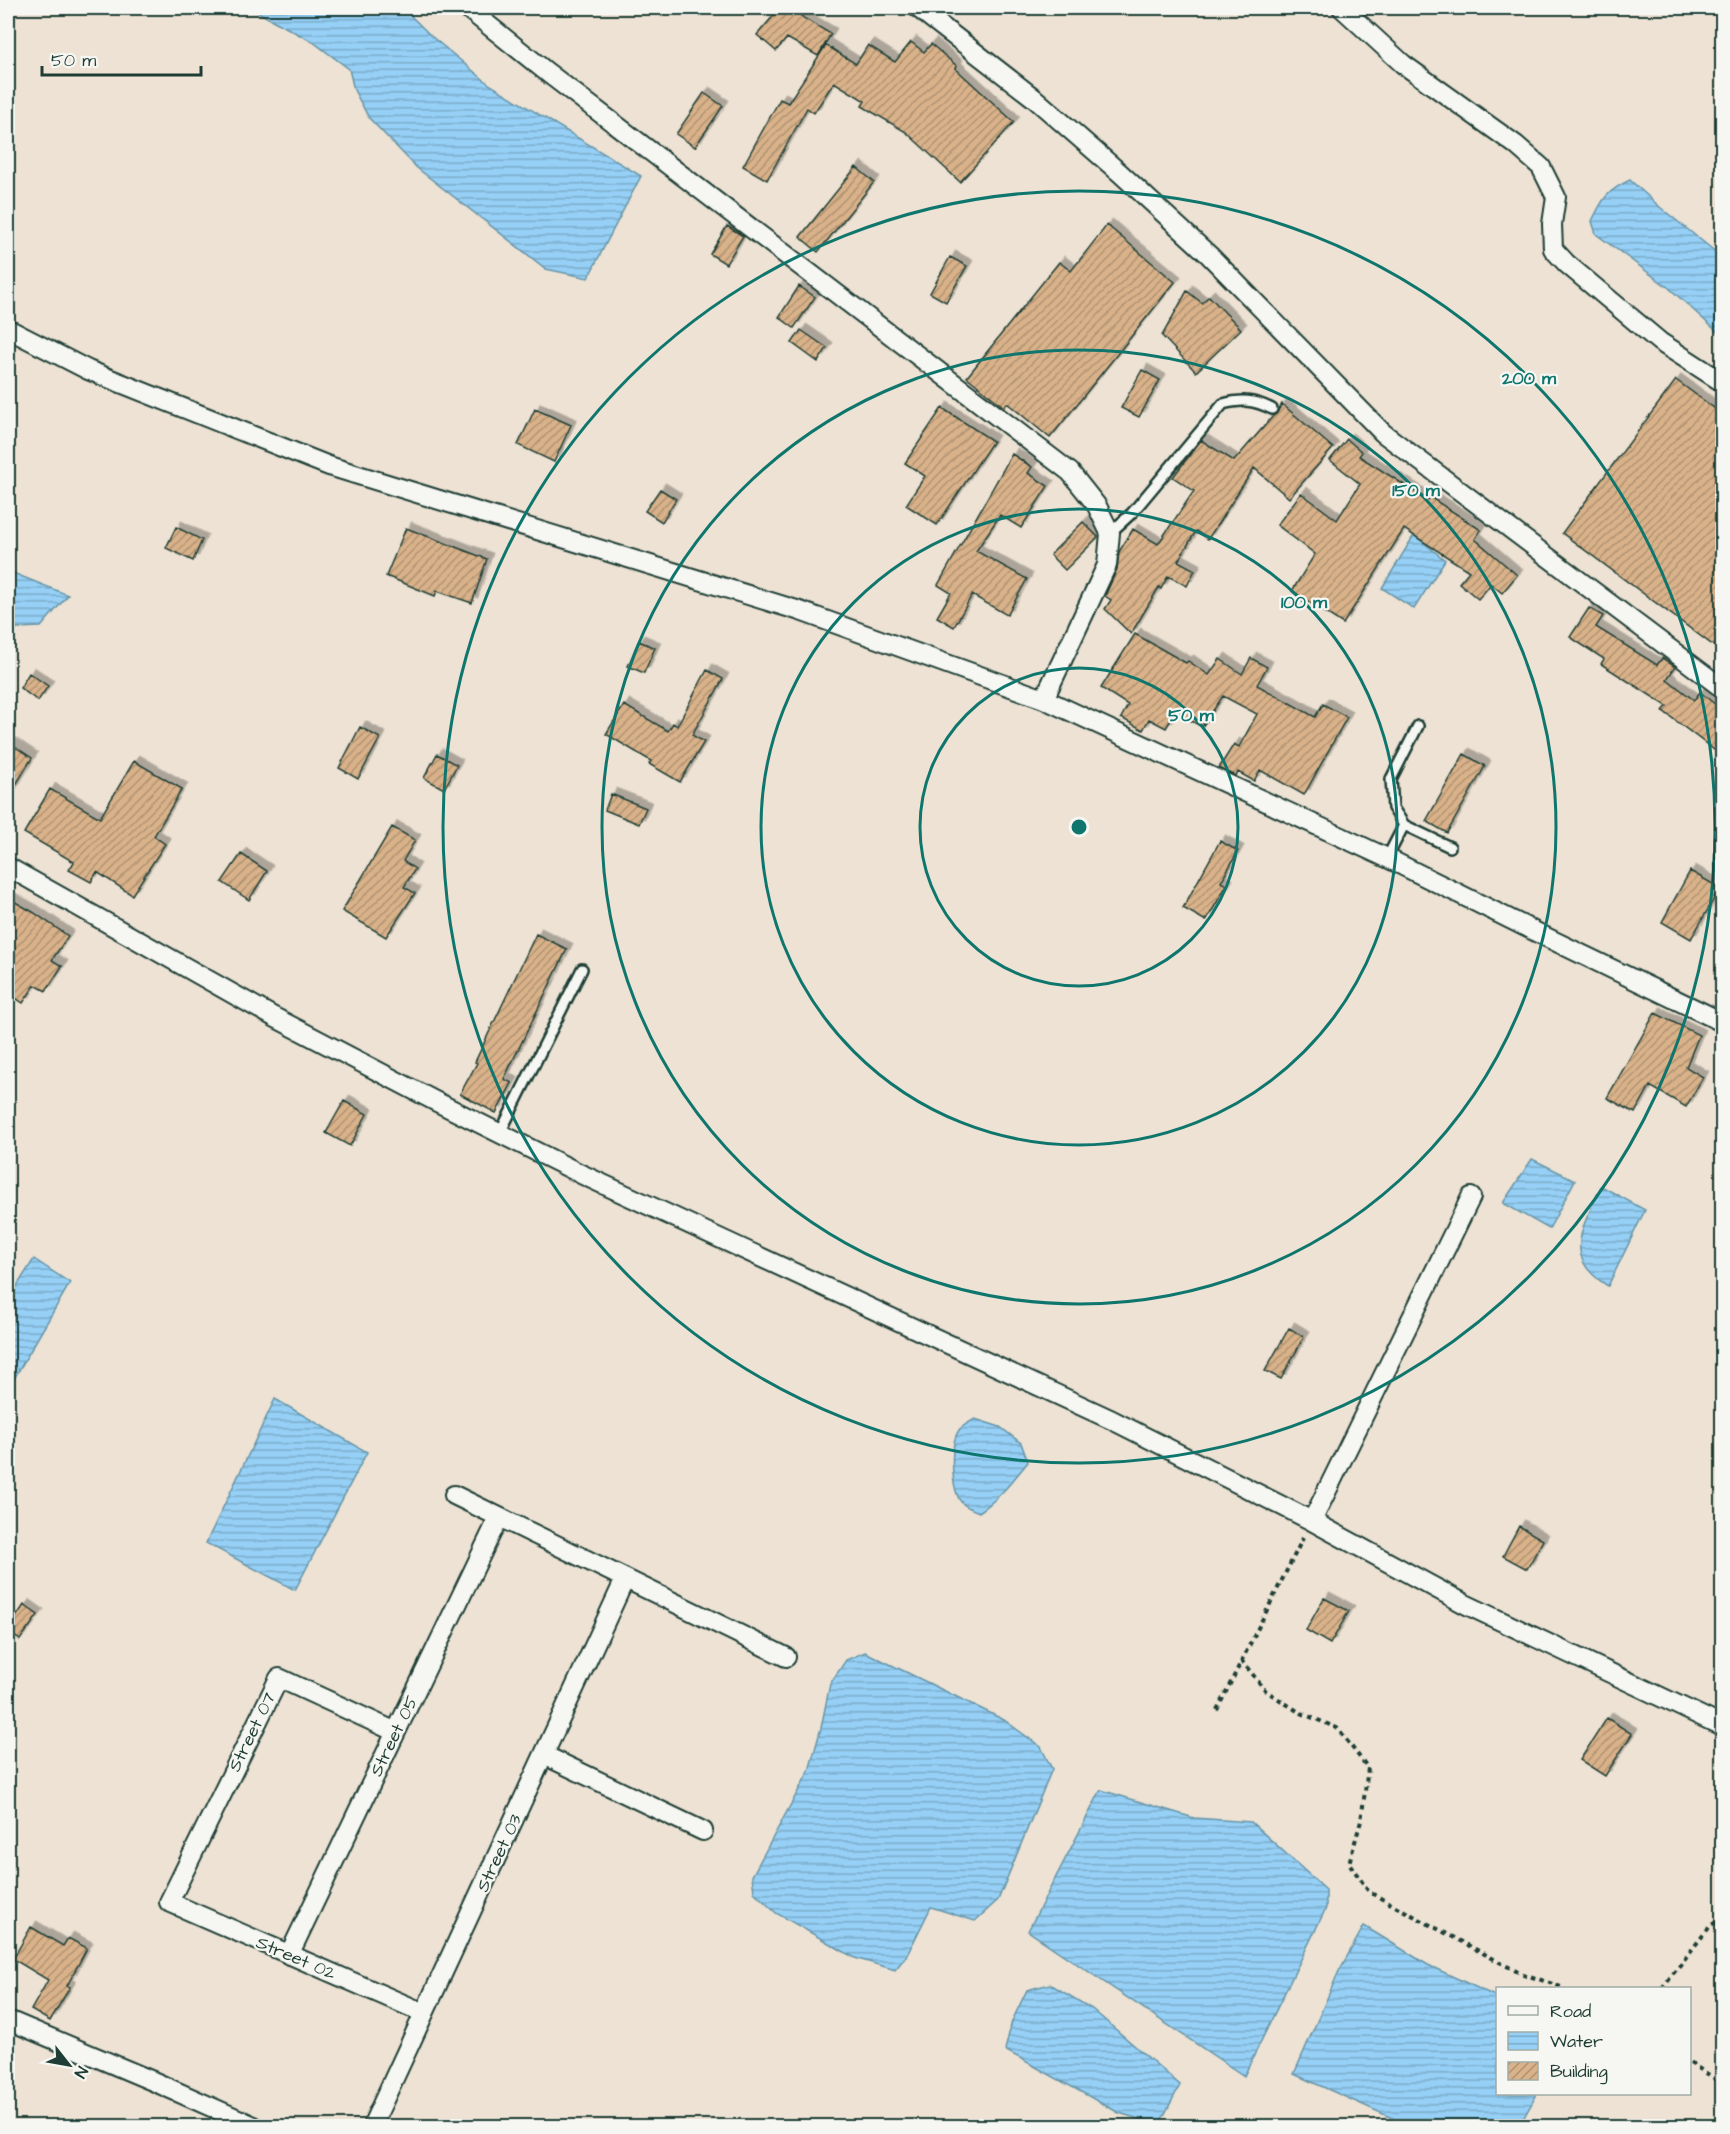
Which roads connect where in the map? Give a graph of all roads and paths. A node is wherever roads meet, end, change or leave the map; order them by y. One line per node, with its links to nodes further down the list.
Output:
1 (467, 8): 7 (street)
2 (918, 8): 8 (street)
3 (1342, 8): 5 (street)
4 (8, 329): 9 (street)
5 (1722, 382)
6 (1272, 409): 7 (lane)
7 (1110, 533): 9 (street)
8 (1722, 688)
9 (1044, 699): 13 (street)
10 (1418, 726): 11 (lane)
11 (1404, 825): 12 (lane); 13 (lane)
12 (1450, 847)
13 (1387, 858): 16 (street)
14 (8, 867): 17 (street)
15 (582, 969): 17 (lane)
16 (1722, 1022)
17 (500, 1133): 21 (street)
18 (1472, 1197): 21 (street)
19 (454, 1495): 20 (street)
20 (499, 1517): 22 (street); 27 (street, Street 05)
21 (1312, 1521): 24 (path); 26 (street)
22 (625, 1579): 23 (street); 28 (street, Street 03)
23 (786, 1657)
24 (1241, 1660): 25 (path); 33 (path)
25 (1217, 1710)
26 (1722, 1726)
27 (396, 1732): 30 (street, Street 07); 32 (street, Street 05)
28 (544, 1755): 29 (street); 35 (street, Street 03)
29 (703, 1831)
30 (169, 1902): 32 (street, Street 02)
31 (1722, 1919): 34 (path)
32 (289, 1955): 35 (street, Street 02)
33 (1559, 1987)
34 (1664, 1987)
35 (424, 2013): 40 (street, Street 03)
36 (8, 2020): 39 (street)
37 (1691, 2064): 38 (path)
38 (1722, 2083)
39 (254, 2127)
40 (372, 2127)

